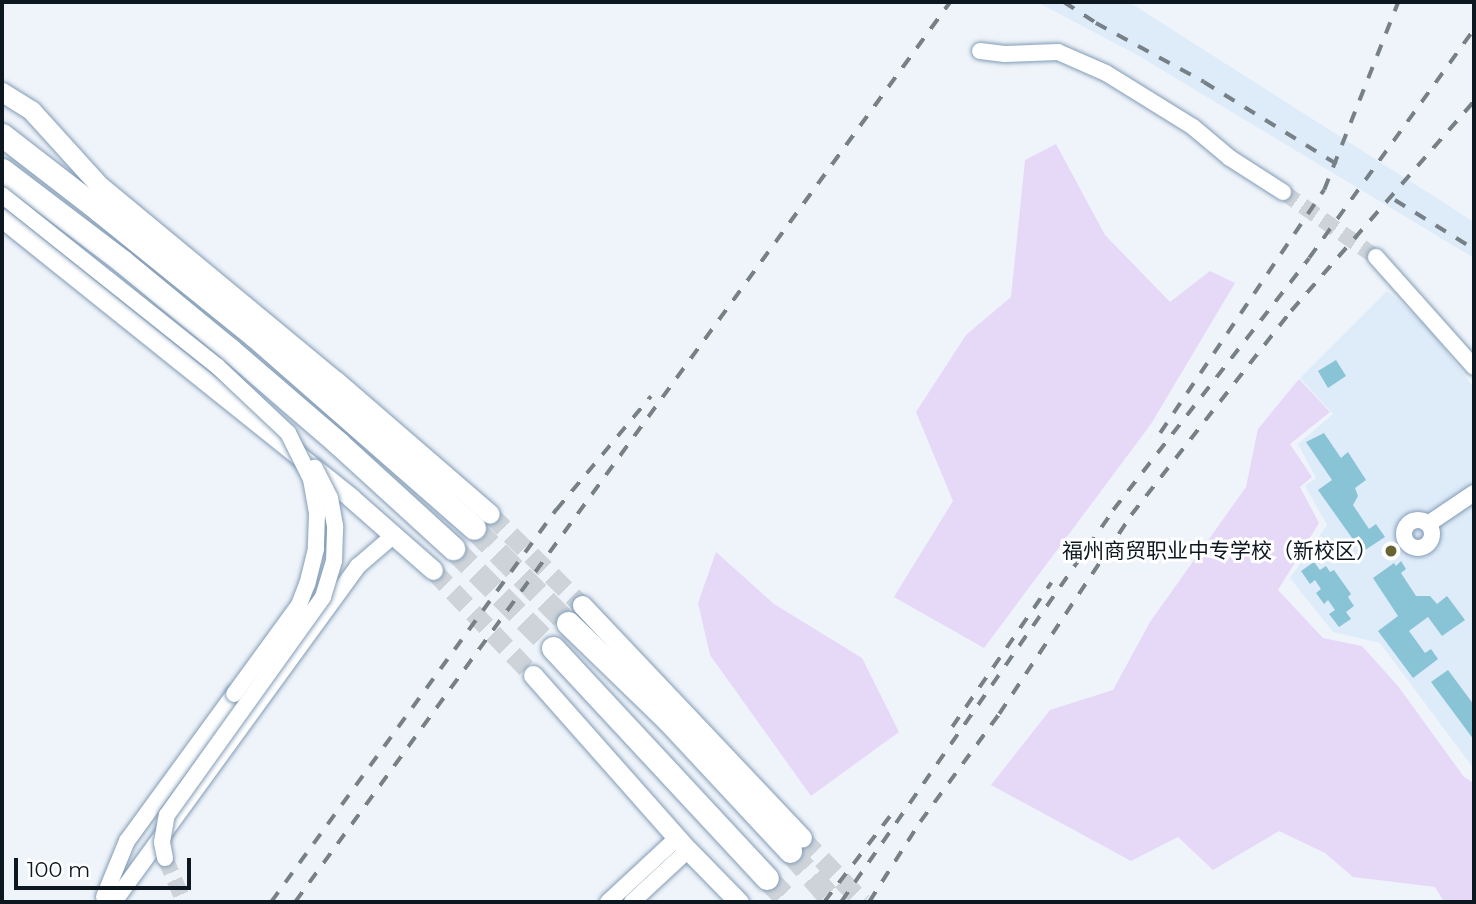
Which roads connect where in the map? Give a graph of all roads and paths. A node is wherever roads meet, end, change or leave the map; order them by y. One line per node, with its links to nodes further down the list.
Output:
1 (980, 51): 5 (lane)
2 (2, 92): 12 (main road)
3 (2, 135): 12 (highway)
4 (2, 170): 15 (highway)
5 (1283, 192)
6 (2, 195): 10 (lane, bridge)
7 (2, 218): 14 (main road)
8 (1376, 257): 9 (lane)
9 (1474, 367)
10 (288, 433): 14 (lane, bridge); 22 (lane, bridge)
11 (1474, 493): 13 (lane)
12 (482, 521)
13 (1429, 524)
14 (394, 535): 16 (main road)
15 (453, 548)
16 (433, 570)
17 (575, 614): 21 (highway)
18 (553, 648): 23 (highway)
19 (533, 676): 20 (main road)
20 (682, 844): 24 (lane); 25 (lane); 26 (main road)
21 (796, 845)
22 (165, 858)
23 (767, 877)
24 (608, 902)
25 (632, 902)
26 (740, 902)

